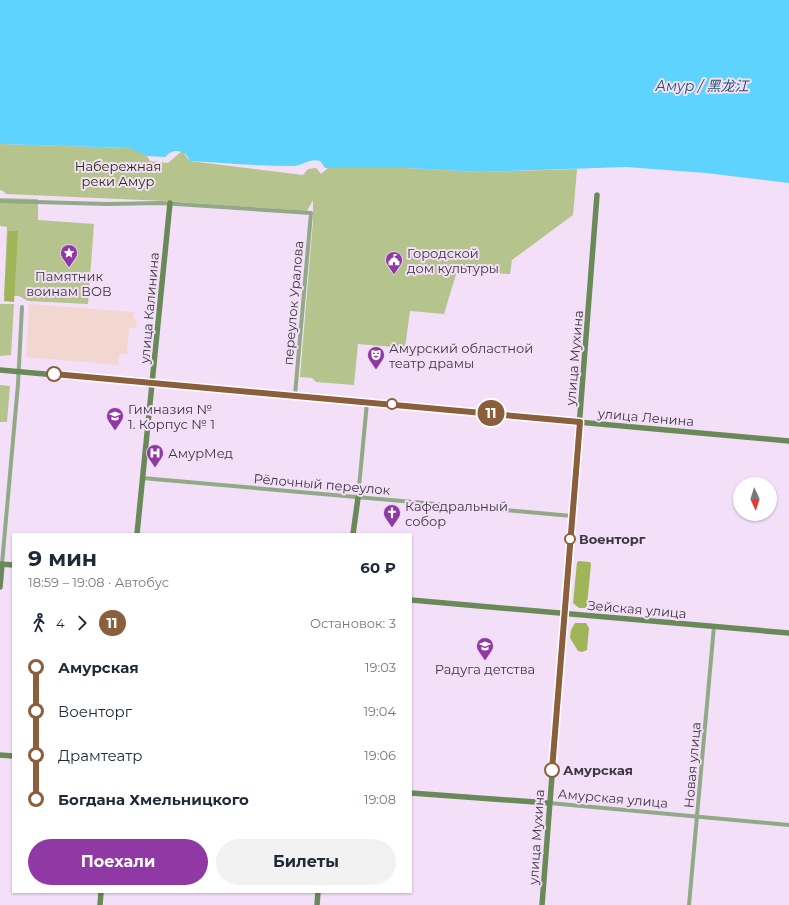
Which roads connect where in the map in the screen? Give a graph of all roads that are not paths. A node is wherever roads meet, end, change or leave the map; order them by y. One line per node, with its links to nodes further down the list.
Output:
1 (597, 196): 10 (main road, улица Мухина)
2 (0, 201): 3 (street)
3 (170, 203): 7 (main road, улица Калинина); 8 (street, переулок Уралова)
4 (22, 307): 6 (street)
5 (0, 370): 6 (main road, улица Ленина)
6 (18, 371): 7 (main road, улица Ленина); 17 (street)
7 (153, 384): 8 (main road, улица Ленина); 12 (main road, улица Калинина)
8 (295, 395): 9 (main road, улица Ленина)
9 (367, 402): 10 (main road, улица Ленина); 13 (street)
10 (580, 422): 11 (main road, улица Ленина); 14 (main road, улица Мухина)
11 (789, 441)
12 (142, 478): 13 (street, Рёлочный переулок); 15 (main road, улица Калинина)
13 (358, 498): 14 (street, Рёлочный переулок); 16 (main road)
14 (572, 516): 21 (main road, улица Мухина)
15 (137, 533)
16 (353, 533)
17 (1, 564): 18 (main road); 19 (main road)
18 (12, 565)
19 (0, 587)
20 (412, 600): 21 (main road, Зейская улица)
21 (564, 614): 22 (main road, Зейская улица); 27 (main road, улица Мухина)
22 (714, 626): 23 (main road, Зейская улица); 28 (street, Новая улица)
23 (789, 633)
24 (0, 755): 25 (main road)
25 (12, 756)
26 (412, 793): 27 (main road, Амурская улица)
27 (549, 803): 28 (street, Амурская улица); 34 (main road, улица Мухина)
28 (697, 816): 29 (street, Амурская улица); 35 (street, Новая улица)
29 (789, 825)
30 (101, 893): 32 (main road)
31 (318, 893): 33 (main road)
32 (100, 905)
33 (317, 905)
34 (542, 905)
35 (689, 905)

